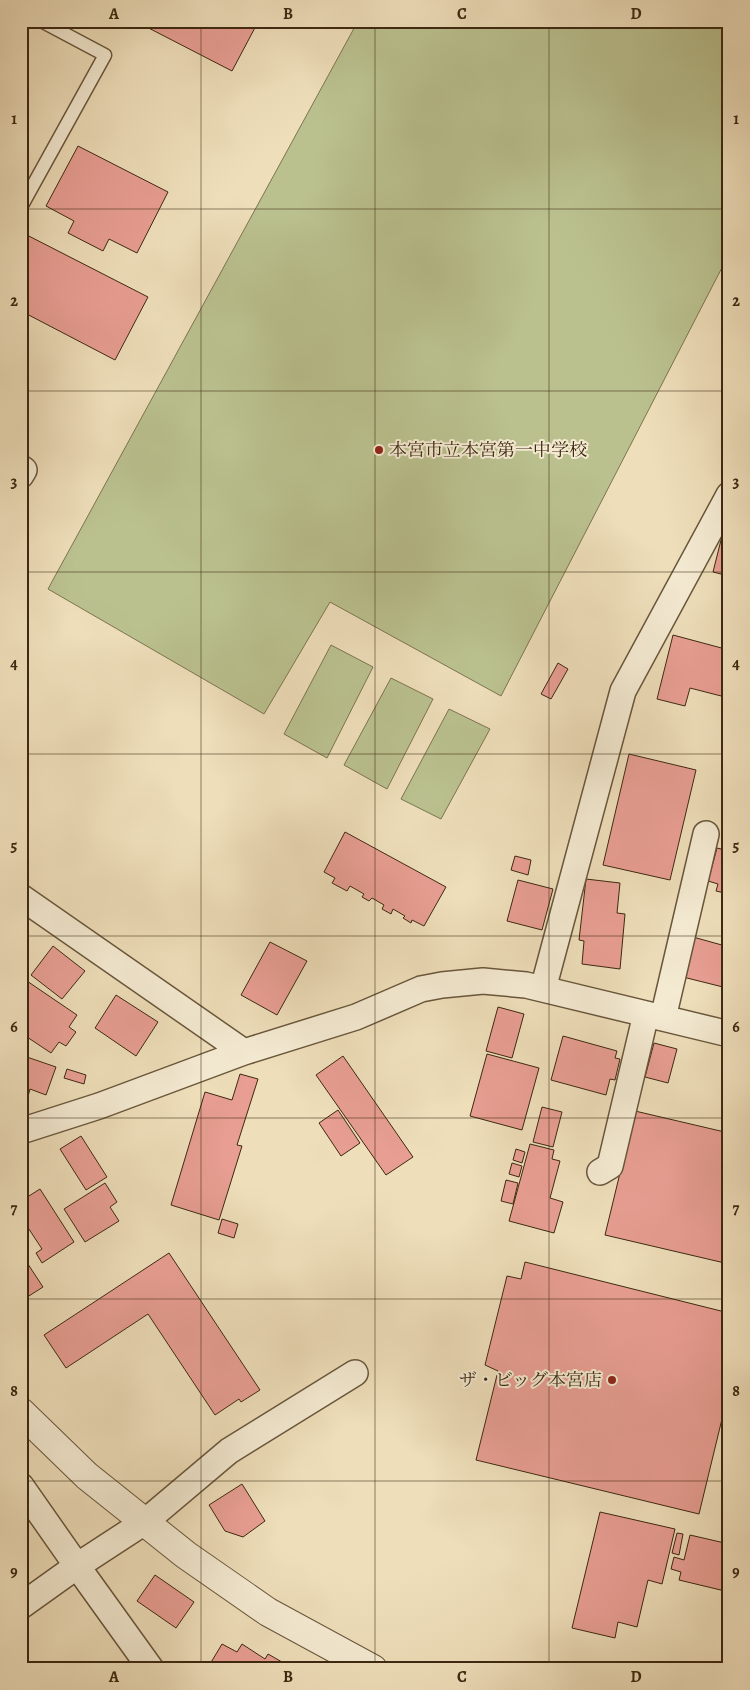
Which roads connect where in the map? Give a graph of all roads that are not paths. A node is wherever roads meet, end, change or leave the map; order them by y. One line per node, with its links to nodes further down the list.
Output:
1 (41, 21): 2 (lane)
2 (21, 207)
3 (21, 468): 4 (street)
4 (21, 475)
5 (729, 495): 8 (street)
6 (706, 834): 9 (street)
7 (21, 897): 11 (street)
8 (543, 989): 9 (street); 11 (street)
9 (655, 1016): 10 (street); 13 (street)
10 (729, 1034)
11 (244, 1052): 12 (street)
12 (21, 1131)
13 (600, 1172)
14 (355, 1373): 17 (street)
15 (21, 1412): 17 (street)
16 (21, 1486): 18 (street)
17 (146, 1521): 18 (street); 21 (street)
18 (77, 1566): 19 (street); 20 (street)
19 (21, 1606)
20 (151, 1669)
21 (373, 1669)

